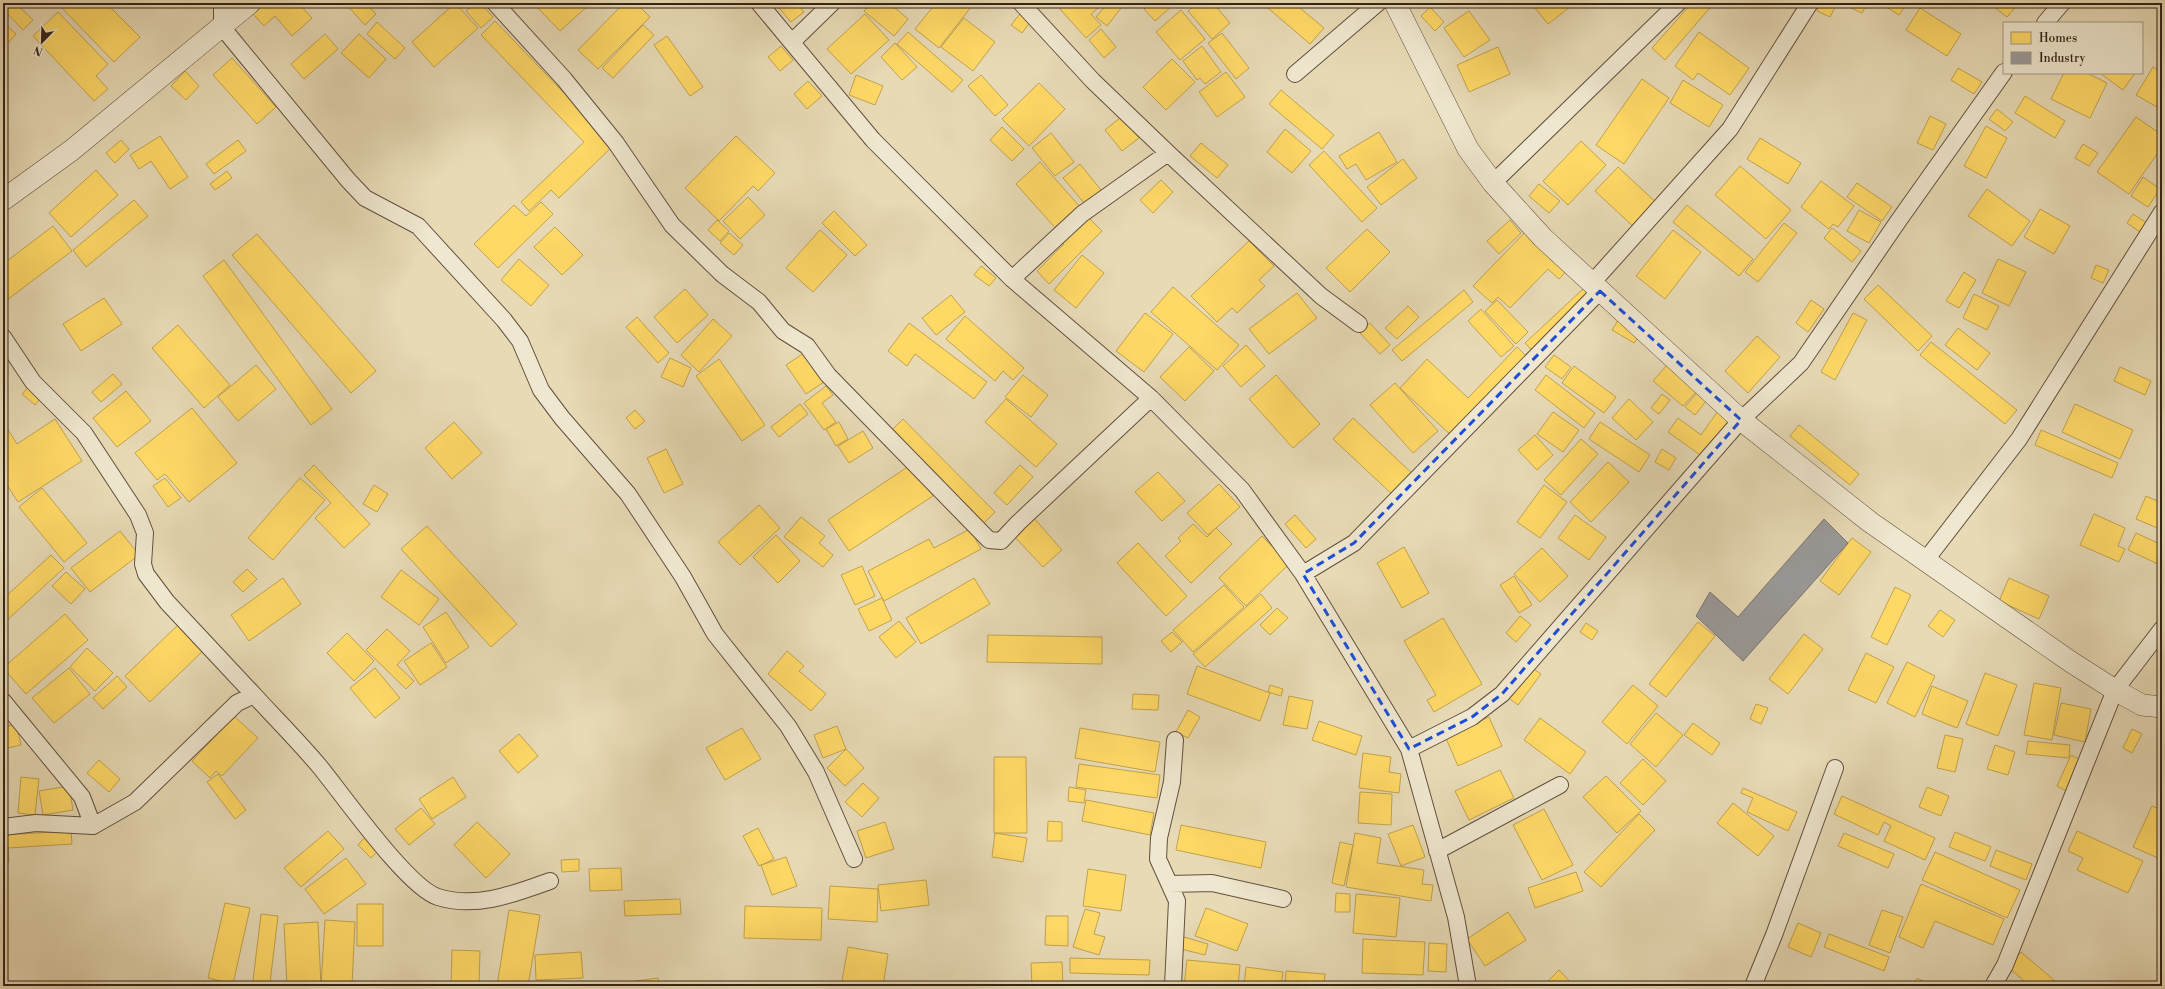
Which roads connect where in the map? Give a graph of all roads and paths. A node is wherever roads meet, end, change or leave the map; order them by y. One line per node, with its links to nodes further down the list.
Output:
1 (222, 3): 13 (street)
2 (250, 3): 13 (street)
3 (495, 3): 25 (street)
4 (759, 3): 14 (street)
5 (832, 3): 14 (street)
6 (1021, 3): 17 (street)
7 (1378, 3): 16 (street)
8 (1395, 3): 18 (street)
9 (1678, 3): 18 (street)
10 (1810, 3): 22 (street)
11 (2062, 3): 12 (street)
12 (2046, 22)
13 (222, 28): 19 (street); 41 (street)
14 (793, 41): 21 (street)
15 (2003, 73): 26 (street)
16 (1295, 74)
17 (1168, 153): 21 (street); 23 (street)
18 (1493, 183): 22 (street)
19 (3, 200)
20 (2162, 212): 27 (street)
21 (1012, 278): 25 (street)
22 (1596, 287): 26 (street); 28 (street)
23 (1359, 324)
24 (3, 337): 31 (street)
25 (1151, 398): 28 (street)
26 (1741, 420): 27 (street); 35 (street)
27 (1925, 561): 30 (street)
28 (1303, 574): 35 (street)
29 (2162, 629): 30 (street)
30 (2115, 690): 33 (street); 48 (street)
31 (254, 696): 38 (street); 42 (street)
32 (3, 701): 38 (street)
33 (2162, 707)
34 (1175, 740): 43 (street)
35 (1409, 749): 40 (street)
36 (1835, 768): 47 (street)
37 (1560, 785): 40 (street)
38 (93, 826): 39 (street)
39 (3, 827)
40 (1437, 851): 46 (street)
41 (854, 859)
42 (550, 881)
43 (1170, 884): 44 (street); 45 (street)
44 (1283, 899)
45 (1173, 986)
46 (1468, 986)
47 (1753, 986)
48 (1994, 986)

